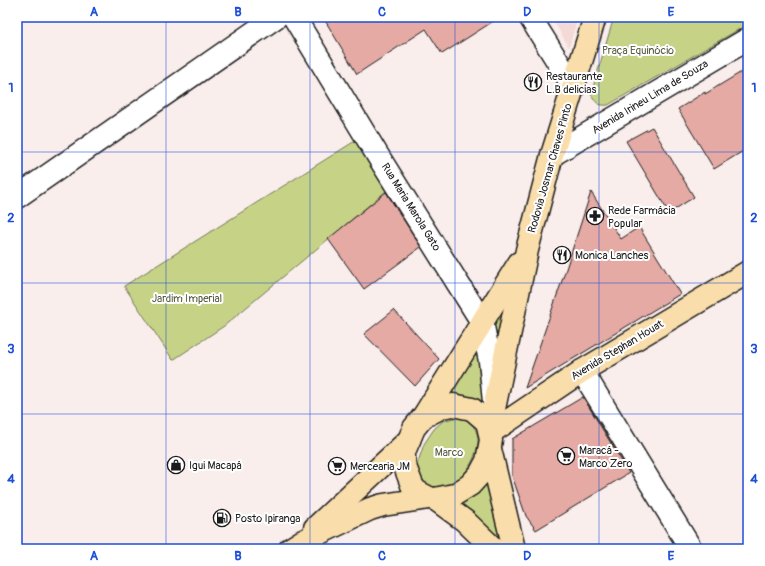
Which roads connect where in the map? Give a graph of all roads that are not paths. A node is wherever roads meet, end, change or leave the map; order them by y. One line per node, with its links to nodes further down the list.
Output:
1 (276, 17): 8 (street)
2 (294, 17): 11 (street, Rua Maria Marola Gato)
3 (530, 17): 6 (street)
4 (595, 17): 6 (main road, Rodovia Josmar Chaves Pinto)
5 (748, 39): 7 (street, Avenida Irineu Lima de Souza)
6 (573, 86): 7 (main road, Rodovia Josmar Chaves Pinto)
7 (552, 155): 9 (main road, Rodovia Josmar Chaves Pinto)
8 (17, 197)
9 (527, 250): 11 (main road, Rodovia Josmar Chaves Pinto); 14 (main road, Rodovia Josmar Chaves Pinto)
10 (748, 272): 12 (main road, Avenida Stephan Houat)
11 (482, 322): 13 (main road, Rodovia Josmar Chaves Pinto); 14 (street, Rua Maria Marola Gato)
12 (582, 370): 14 (main road, Avenida Stephan Houat); 20 (street)
13 (423, 417): 14 (main road); 15 (main road)
14 (490, 429): 16 (main road); 19 (main road)
15 (409, 440): 16 (main road); 17 (main road)
16 (432, 498): 17 (main road); 18 (main road)
17 (295, 545)
18 (494, 549)
19 (514, 549)
20 (691, 549)

